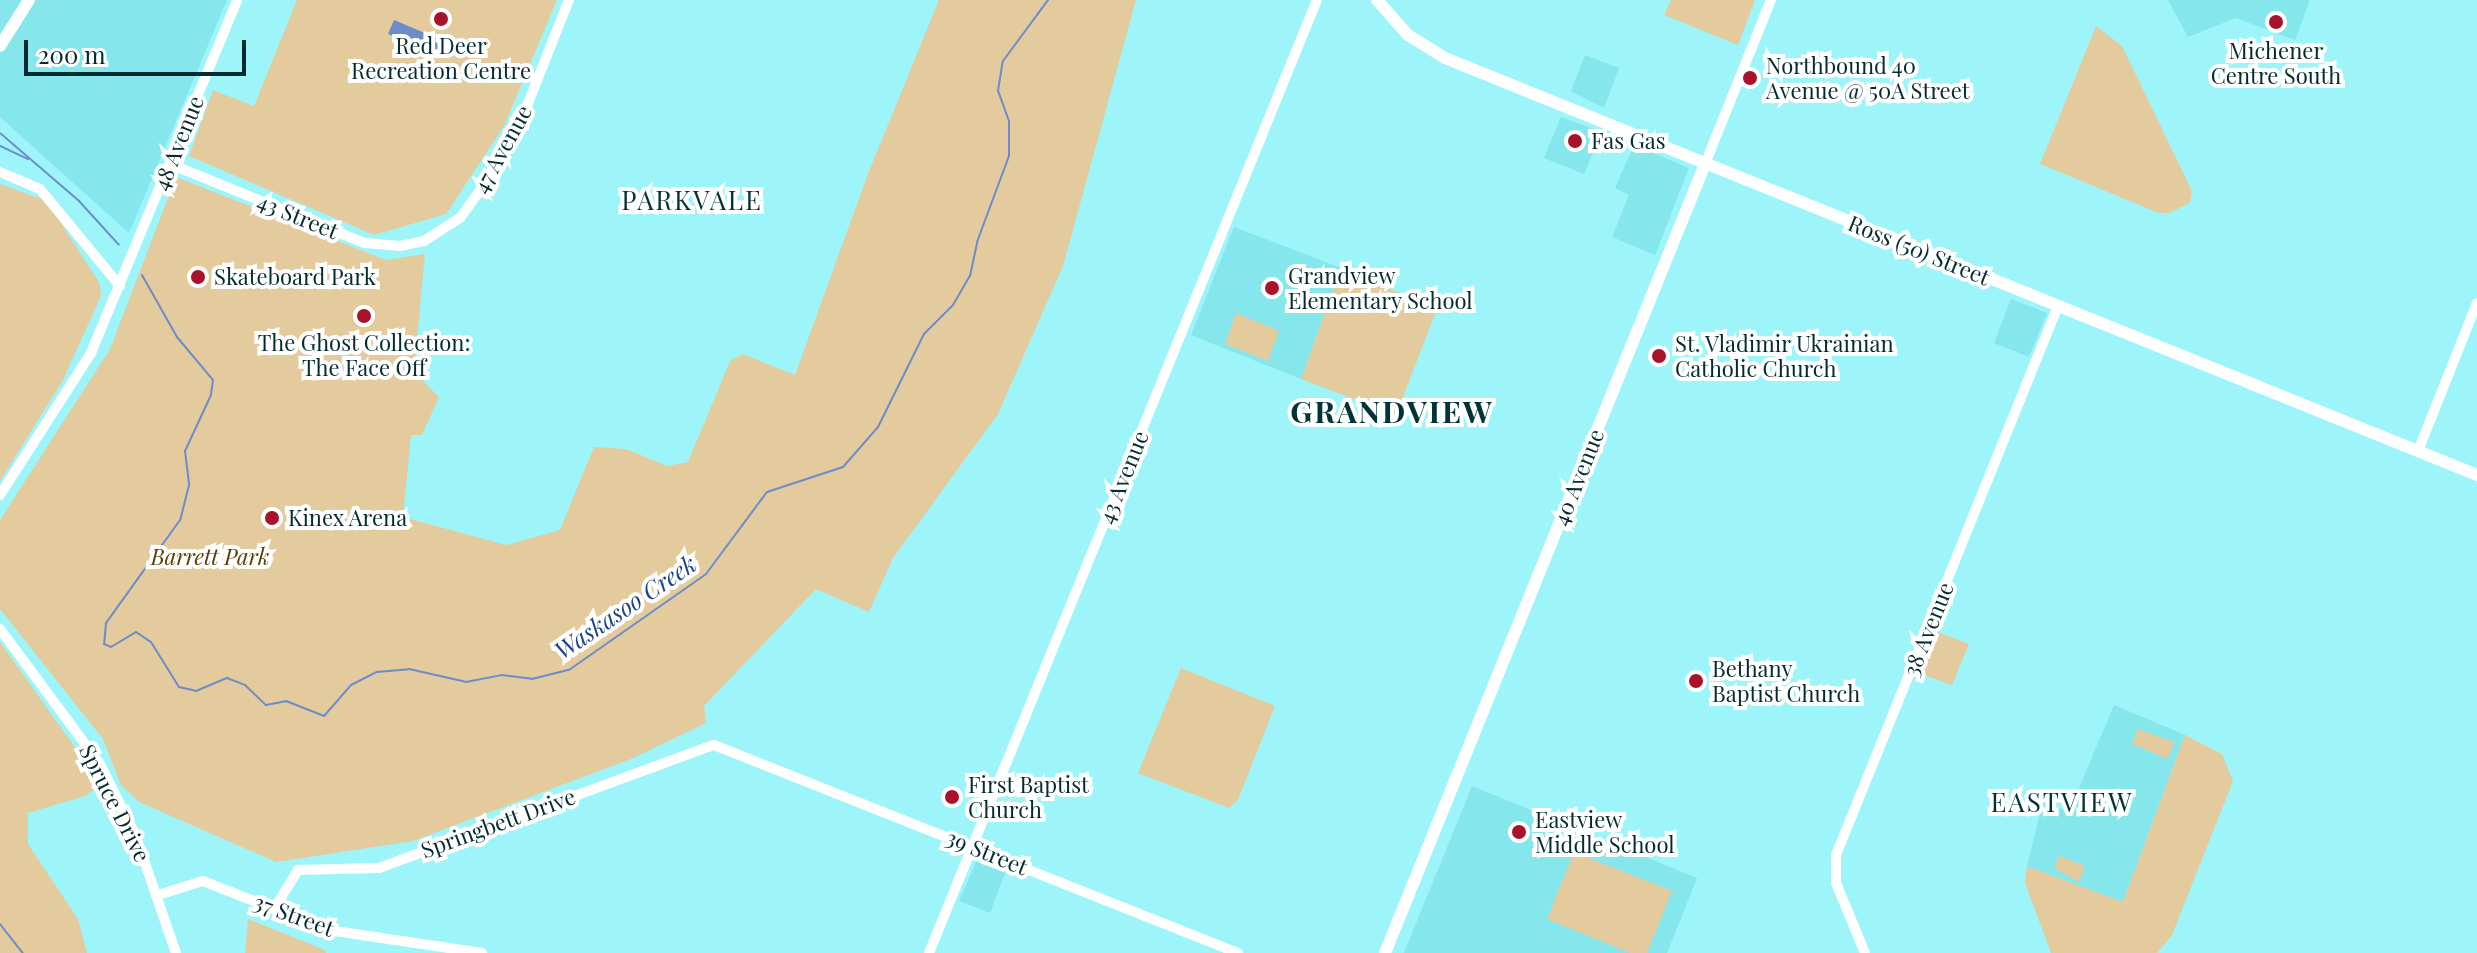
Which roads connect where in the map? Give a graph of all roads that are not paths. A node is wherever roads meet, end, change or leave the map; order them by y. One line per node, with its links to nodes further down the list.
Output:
1 (29, 0): 7 (main road)
2 (237, 0): 8 (street, 48 Avenue)
3 (569, 0): 11 (street, 47 Avenue)
4 (1317, 0): 20 (street, 43 Avenue)
5 (1377, 0): 9 (main road, Ross (50) Street)
6 (1771, 0): 9 (street, 40 Avenue)
7 (0, 46)
8 (170, 164): 11 (street, 43 Street); 12 (street, 48 Avenue)
9 (1705, 164): 14 (main road, Ross (50) Street); 27 (main road, 40 Avenue)
10 (0, 172): 12 (street)
11 (431, 238)
12 (120, 286): 17 (street)
13 (2477, 303): 15 (street)
14 (2058, 306): 15 (main road, Ross (50) Street); 28 (street, 38 Avenue)
15 (2418, 451): 16 (main road, Ross (50) Street)
16 (2477, 475)
17 (0, 495)
18 (0, 629): 21 (street, Spruce Drive)
19 (737, 751): 20 (street, 39 Street); 22 (street, Springbett Drive)
20 (973, 846): 25 (street, 43 Avenue); 26 (street, 39 Street)
21 (158, 895): 22 (street, 37 Street); 23 (street, Spruce Drive)
22 (274, 909): 24 (street, 37 Street)
23 (176, 953)
24 (482, 953)
25 (929, 953)
26 (1238, 953)
27 (1385, 953)
28 (1865, 953)

